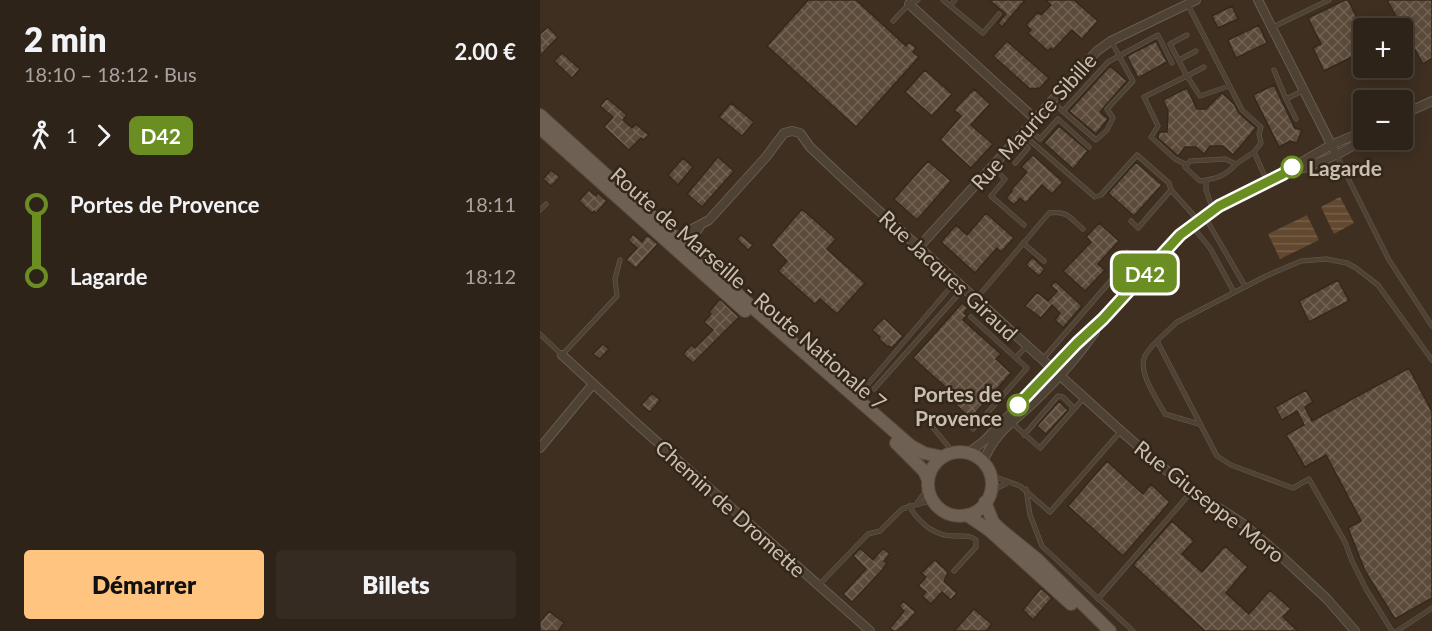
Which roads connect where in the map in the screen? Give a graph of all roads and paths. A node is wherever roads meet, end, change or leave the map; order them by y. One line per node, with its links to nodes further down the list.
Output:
1 (918, 0): 6 (lane)
2 (944, 0): 8 (lane)
3 (955, 0): 8 (lane)
4 (1258, 0): 11 (street)
5 (1329, 0): 11 (lane)
6 (906, 2): 10 (lane); 29 (street)
7 (1192, 2): 13 (street, Rue Maurice Sibille); 21 (lane)
8 (950, 6): 9 (lane)
9 (999, 14)
10 (893, 21)
11 (1272, 27): 22 (street)
12 (1187, 35): 16 (lane)
13 (1112, 41): 15 (lane); 24 (street, Rue Maurice Sibille)
14 (1196, 51): 16 (lane)
15 (1119, 56): 17 (lane); 27 (lane); 27 (lane)
16 (1179, 60): 20 (lane)
17 (1172, 63)
18 (1204, 67): 20 (lane)
19 (1274, 70): 23 (lane)
20 (1187, 76): 21 (lane); 41 (lane)
21 (1229, 86): 38 (lane)
22 (1304, 90): 23 (lane); 37 (street)
23 (1286, 99): 30 (lane)
24 (1051, 100): 27 (lane); 29 (street, Rue Maurice Sibille)
25 (1432, 101): 26 (street)
26 (1413, 110)
27 (1063, 111)
28 (540, 115): 55 (main road, Route de Marseille - Route Nationale 7)
29 (1034, 118): 31 (street, Rue Maurice Sibille)
30 (1296, 119)
31 (1026, 127): 33 (street, Rue Maurice Sibille); 36 (lane)
32 (540, 128): 96 (main road, Route de Marseille - Route Nationale 7)
33 (1016, 138): 39 (lane); 42 (street, Rue Maurice Sibille)
34 (1028, 138): 46 (lane)
35 (1353, 139): 37 (street)
36 (1089, 147)
37 (1334, 150): 43 (street); 43 (street); 69 (lane)
38 (1254, 152): 40 (lane); 45 (lane)
39 (1015, 163)
40 (1236, 164): 41 (lane); 44 (lane)
41 (1187, 165): 44 (lane)
42 (991, 167): 52 (lane); 57 (street, Rue Maurice Sibille)
43 (1283, 174): 45 (street)
44 (1206, 180): 49 (lane)
45 (1267, 181): 49 (street)
46 (1171, 190): 50 (lane); 51 (lane)
47 (546, 204): 48 (lane)
48 (540, 210)
49 (1213, 210): 51 (street)
50 (1131, 220)
51 (1198, 221): 63 (lane); 65 (lane); 68 (street)
52 (1023, 225)
53 (699, 227): 55 (street); 57 (street, Rue Jacques Giraud); 58 (street)
54 (1083, 229): 56 (lane)
55 (675, 238): 58 (main road, Route de Marseille - Route Nationale 7)
56 (1023, 243): 61 (lane); 66 (lane)
57 (919, 248): 62 (street, Rue Jacques Giraud)
58 (687, 249): 91 (main road, Route de Marseille - Route Nationale 7)
59 (1127, 252): 75 (lane)
60 (620, 260): 73 (lane)
61 (1044, 261)
62 (956, 281): 64 (street, Rue Jacques Giraud); 79 (lane)
63 (1245, 286): 65 (lane); 76 (lane)
64 (963, 288): 66 (street, Rue Jacques Giraud); 80 (lane)
65 (1234, 292): 71 (lane)
66 (975, 299): 72 (street, Rue Jacques Giraud)
67 (971, 317): 74 (lane)
68 (1103, 319): 77 (street); 77 (street)
69 (1432, 326)
70 (540, 334): 73 (lane)
71 (1157, 341): 85 (lane); 85 (lane)
72 (1026, 346): 74 (lane); 75 (street, Rue Jacques Giraud)
73 (562, 355): 78 (street, Chemin de Dromette)
74 (1016, 357): 86 (lane)
75 (1042, 360): 77 (street, Rue Jacques Giraud)
76 (1432, 360)
77 (1056, 373): 81 (street, Rue Giuseppe Moro); 84 (street); 90 (street)
78 (593, 384): 89 (street); 103 (street, Chemin de Dromette)
79 (868, 384)
80 (874, 389)
81 (1084, 399): 82 (lane); 87 (street, Rue Giuseppe Moro)
82 (1072, 410): 88 (lane); 88 (lane)
83 (924, 417): 91 (lane)
84 (1011, 422): 88 (lane); 92 (street)
85 (1199, 424): 111 (lane)
86 (973, 429)
87 (1121, 431): 95 (lane); 97 (street, Rue Giuseppe Moro)
88 (1024, 435)
89 (540, 448)
90 (968, 453): 91 (main road); 92 (main road)
91 (948, 455): 96 (main road)
92 (983, 463): 93 (main road)
93 (990, 475): 94 (lane); 98 (main road)
94 (1009, 482): 95 (lane); 98 (lane)
95 (1026, 489): 104 (lane)
96 (929, 490): 99 (lane); 99 (lane); 101 (main road)
97 (1192, 490): 104 (lane); 110 (street, Rue Giuseppe Moro)
98 (988, 497): 101 (main road); 108 (main road)
99 (917, 504): 100 (lane)
100 (909, 507): 102 (lane); 103 (lane)
101 (967, 515): 107 (main road)
102 (954, 571)
103 (819, 586): 106 (street, Chemin de Dromette)
104 (1098, 599): 109 (lane)
105 (1432, 608): 112 (lane)
106 (870, 631)
107 (1100, 631)
108 (1110, 631)
109 (1134, 631)
110 (1355, 631)
111 (1392, 631)
112 (1397, 631)

